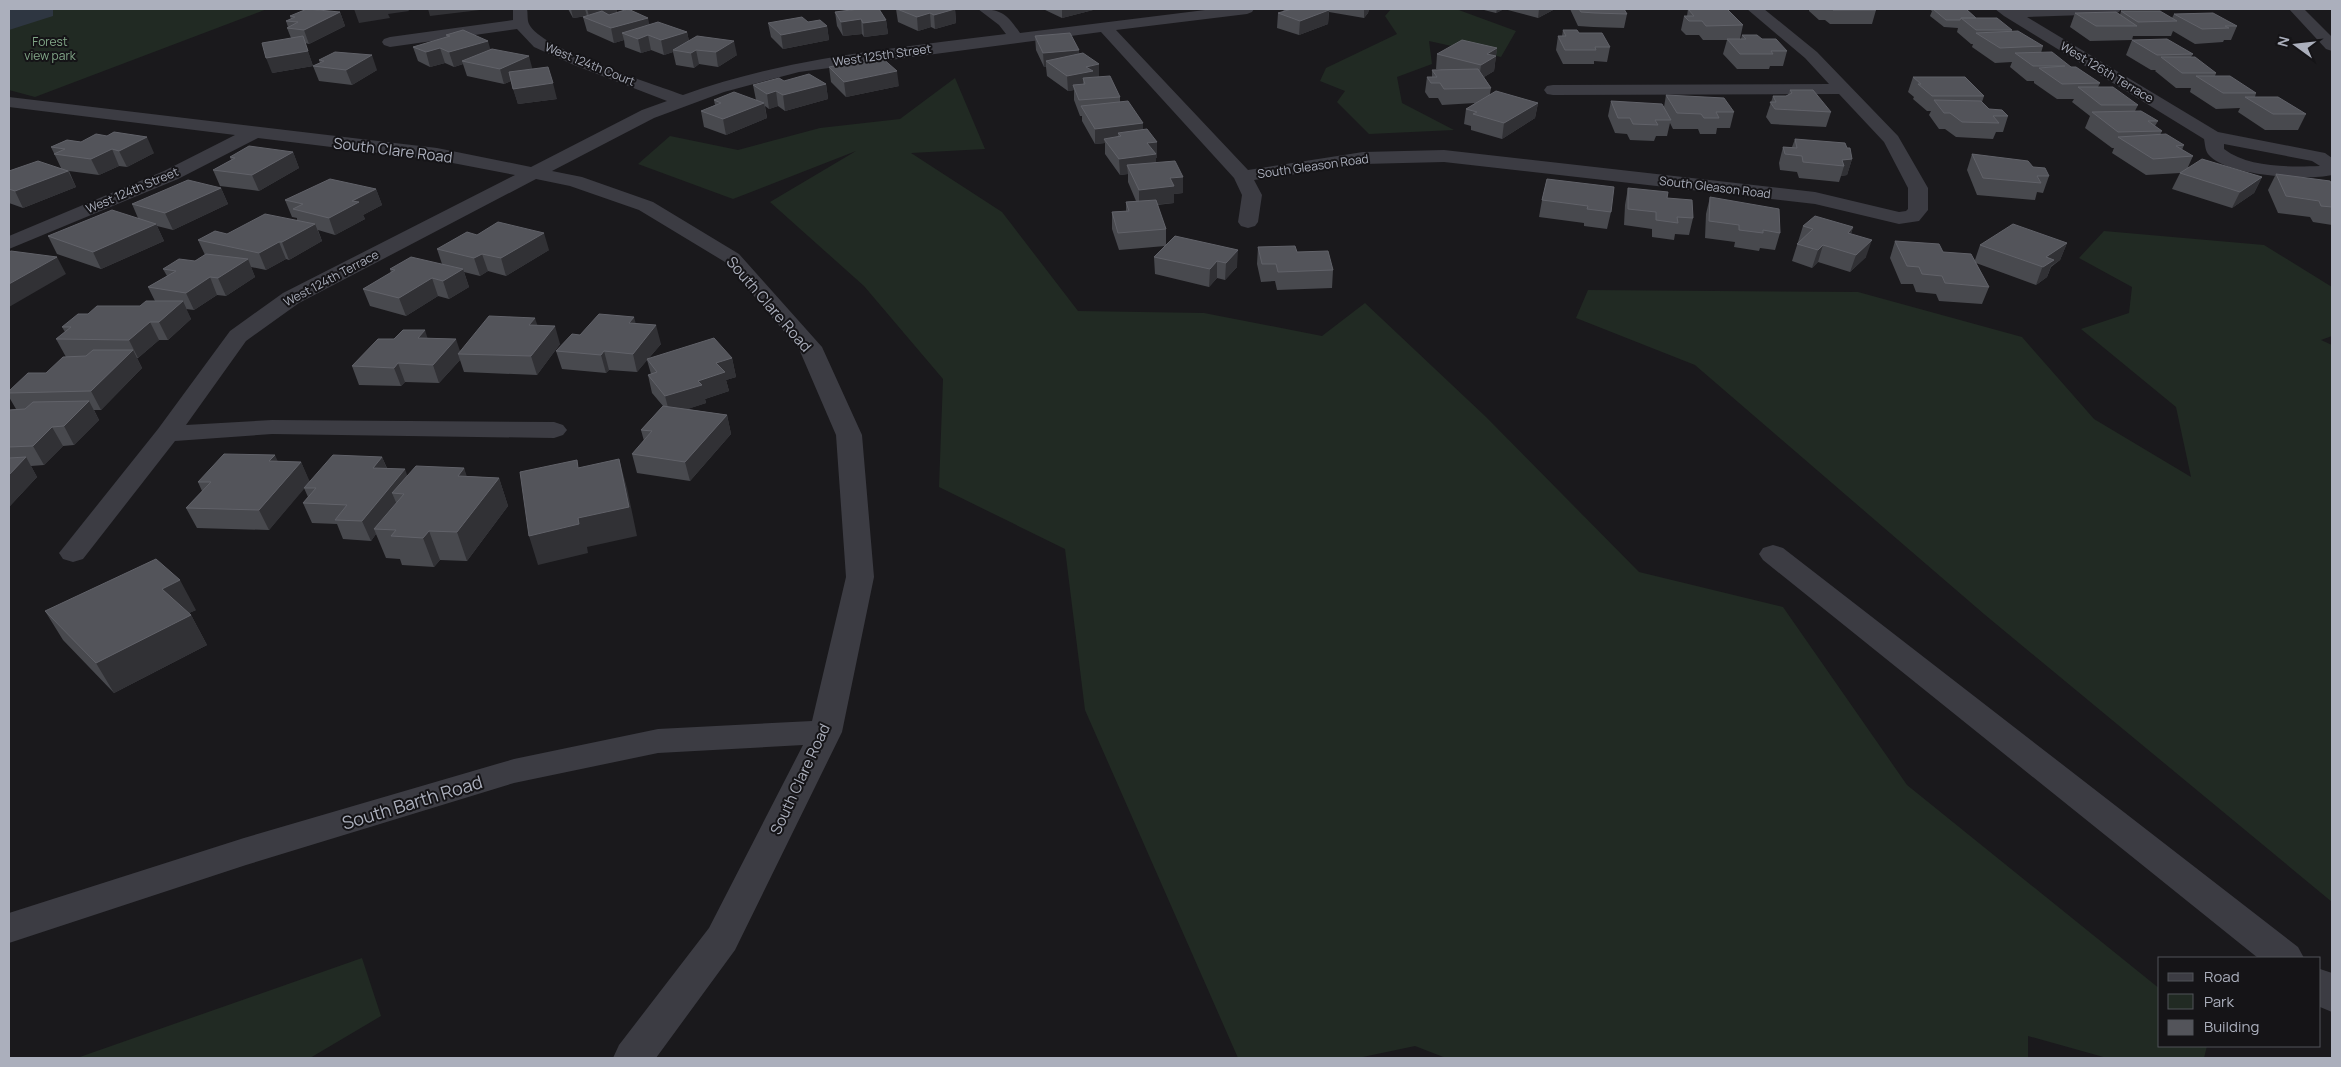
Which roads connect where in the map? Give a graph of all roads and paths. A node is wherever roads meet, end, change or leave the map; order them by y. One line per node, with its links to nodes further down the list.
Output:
1 (985, 9): 9 (street)
2 (1247, 9): 8 (street, West 125th Street)
3 (1755, 9): 12 (street, South Gleason Road)
4 (2114, 9): 6 (street)
5 (2296, 9): 11 (street)
6 (2006, 11): 17 (street, West 126th Terrace)
7 (520, 16): 10 (street); 14 (street, West 124th Court)
8 (1105, 27): 9 (street, West 125th Street); 19 (street, South Gleason Road)
9 (1016, 38): 14 (street, West 125th Street)
10 (390, 42)
11 (2332, 46)
12 (1844, 89): 13 (street); 19 (street, South Gleason Road)
13 (1553, 90)
14 (680, 100): 18 (street, West 125th Street)
15 (9, 102): 16 (street, South Clare Road)
16 (254, 133): 18 (street, South Clare Road); 21 (street, West 124th Street)
17 (2212, 136): 17 (street, West 126th Terrace)
18 (536, 172): 23 (street, West 124th Terrace); 26 (street, South Clare Road)
19 (1243, 176): 20 (street, South Gleason Road)
20 (1248, 222)
21 (9, 243)
22 (554, 430): 23 (street)
23 (167, 434): 24 (street, West 124th Terrace)
24 (74, 554)
25 (1773, 554): 28 (street)
26 (826, 732): 27 (street, South Barth Road); 31 (street, South Clare Road)
27 (9, 928)
28 (2284, 957)
29 (2321, 987): 30 (street)
30 (2332, 995)
31 (633, 1058)

